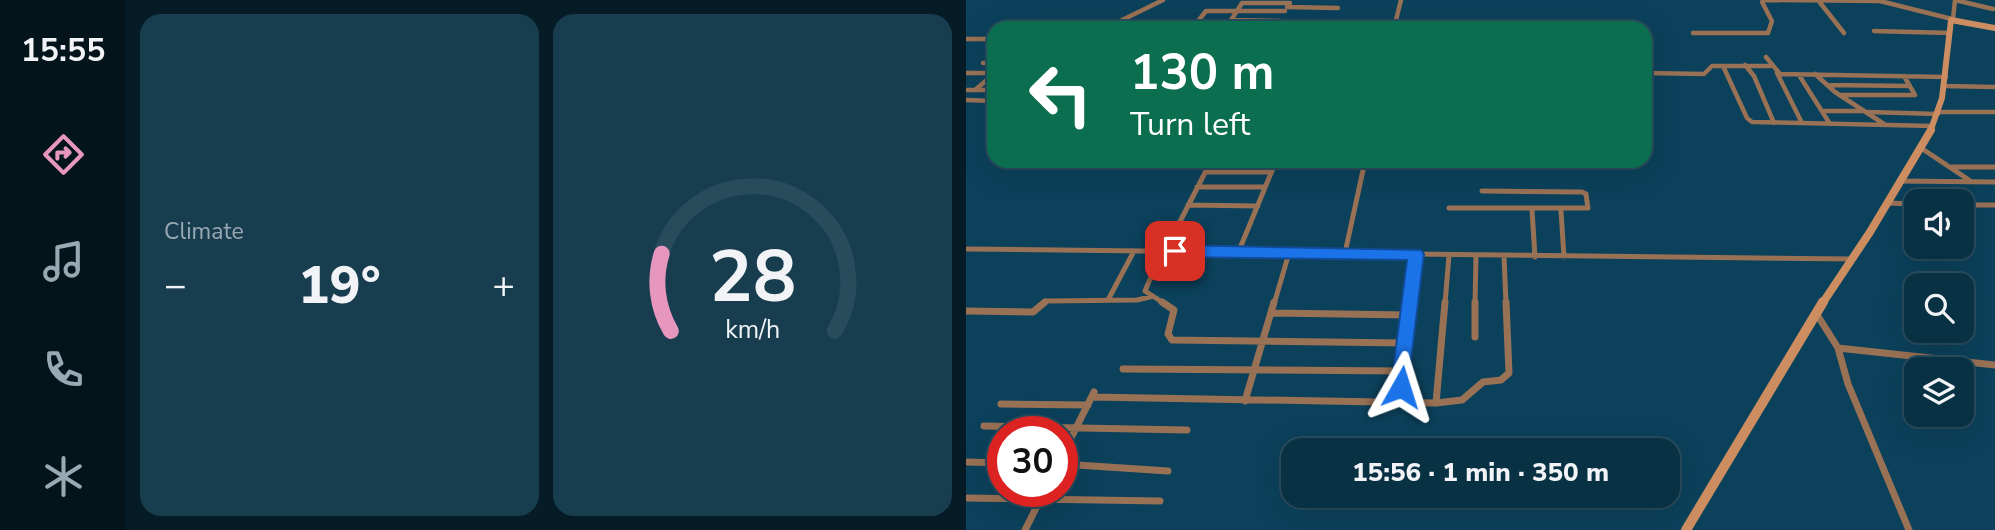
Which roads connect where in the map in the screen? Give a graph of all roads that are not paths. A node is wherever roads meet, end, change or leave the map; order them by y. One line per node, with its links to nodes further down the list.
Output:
1 (1163, 0): 13 (street)
2 (1401, 0): 15 (street)
3 (1818, 0): 4 (street); 18 (street); 19 (street)
4 (1876, 0): 10 (street)
5 (1955, 0): 8 (street); 10 (street)
6 (1288, 5): 7 (street); 9 (street); 9 (street); 12 (street)
7 (1338, 8)
8 (1993, 9)
9 (1236, 11): 11 (street); 14 (street)
10 (1953, 19): 16 (street); 20 (street)
11 (1231, 20): 12 (street)
12 (1281, 20)
13 (1120, 21)
14 (1198, 21)
15 (1396, 21)
16 (1995, 28)
17 (1874, 31): 20 (street)
18 (1693, 33)
19 (1844, 33)
20 (1950, 33): 37 (street)
21 (966, 39): 22 (street)
22 (987, 40)
23 (1766, 57): 28 (street)
24 (983, 63): 25 (street)
25 (987, 63)
26 (1745, 65): 27 (street); 28 (street); 51 (street)
27 (1723, 66): 31 (street); 51 (street)
28 (1771, 66): 32 (street)
29 (966, 73): 30 (street)
30 (987, 73)
31 (1652, 73)
32 (1777, 73): 34 (street); 52 (street)
33 (1815, 74): 34 (street); 35 (street); 38 (street)
34 (1799, 75): 47 (street)
35 (1904, 76): 37 (street); 39 (street)
36 (987, 79): 42 (street)
37 (1945, 81): 40 (street); 49 (street)
38 (1825, 85): 39 (street); 44 (street)
39 (1910, 86): 44 (street)
40 (1995, 88)
41 (966, 90): 42 (street)
42 (975, 90): 43 (street)
43 (987, 90)
44 (1840, 95): 48 (street)
45 (966, 100): 46 (street)
46 (987, 101)
47 (1822, 111): 48 (street); 53 (street)
48 (1865, 111): 49 (street); 54 (street)
49 (1938, 113): 50 (street); 55 (street)
50 (1995, 113)
51 (1774, 123): 52 (street)
52 (1802, 123): 53 (street)
53 (1830, 124): 54 (street)
54 (1885, 124): 55 (street)
55 (1933, 126): 56 (street)
56 (1921, 148): 57 (street); 64 (street)
57 (1950, 167): 58 (street); 65 (street)
58 (1995, 167)
59 (1208, 168): 62 (street)
60 (1273, 168): 63 (street)
61 (1363, 168): 84 (street)
62 (1206, 172): 63 (street); 67 (street)
63 (1271, 172): 68 (street)
64 (1899, 181): 65 (street); 69 (street)
65 (1971, 181): 66 (street)
66 (1995, 182)
67 (1198, 187): 68 (street); 71 (street)
68 (1265, 187): 74 (street)
69 (1887, 203): 70 (street); 91 (street)
70 (1904, 204)
71 (1188, 205): 74 (street); 81 (street)
72 (1974, 205): 73 (street)
73 (1995, 205)
74 (1258, 206): 82 (street)
75 (1449, 208): 76 (street)
76 (1483, 209): 77 (street); 78 (street)
77 (1532, 209): 78 (street); 89 (street)
78 (1560, 211): 90 (street)
79 (966, 249): 80 (street)
80 (1134, 251): 81 (street); 93 (street)
81 (1163, 251): 82 (street); 92 (street)
82 (1238, 253): 83 (street)
83 (1289, 253): 84 (street); 95 (street)
84 (1345, 253): 85 (street)
85 (1416, 254): 86 (street); 97 (street)
86 (1449, 255): 87 (street); 109 (street)
87 (1476, 255): 88 (street); 98 (street)
88 (1504, 255): 89 (street); 109 (street)
89 (1535, 257): 90 (street)
90 (1564, 257): 91 (street)
91 (1852, 259): 96 (street)
92 (1150, 297): 93 (street); 99 (street)
93 (1108, 300): 94 (street)
94 (966, 311)
95 (1272, 313): 97 (street); 99 (street)
96 (1816, 313): 101 (street); 126 (street)
97 (1409, 315): 100 (street)
98 (1475, 337)
99 (1263, 342): 100 (street); 105 (street)
100 (1405, 343): 104 (street)
101 (1838, 348): 102 (street); 127 (street)
102 (1995, 365)
103 (1123, 369): 105 (street)
104 (1402, 371): 105 (street); 108 (street)
105 (1254, 372): 107 (street)
106 (1091, 398): 107 (street); 110 (street); 111 (street)
107 (1245, 401): 108 (street)
108 (1399, 402): 109 (street)
109 (1436, 402)
110 (1001, 404)
111 (1078, 425)
112 (984, 426): 113 (street)
113 (987, 426)
114 (1078, 429): 115 (street)
115 (1186, 430)
116 (966, 462): 117 (street)
117 (987, 463)
118 (1078, 465): 119 (street)
119 (1168, 471)
120 (987, 497): 122 (street)
121 (1078, 497): 123 (street)
122 (966, 498)
123 (1160, 500)
124 (1036, 507): 125 (street)
125 (1025, 530)
126 (1686, 530)
127 (1909, 530)

